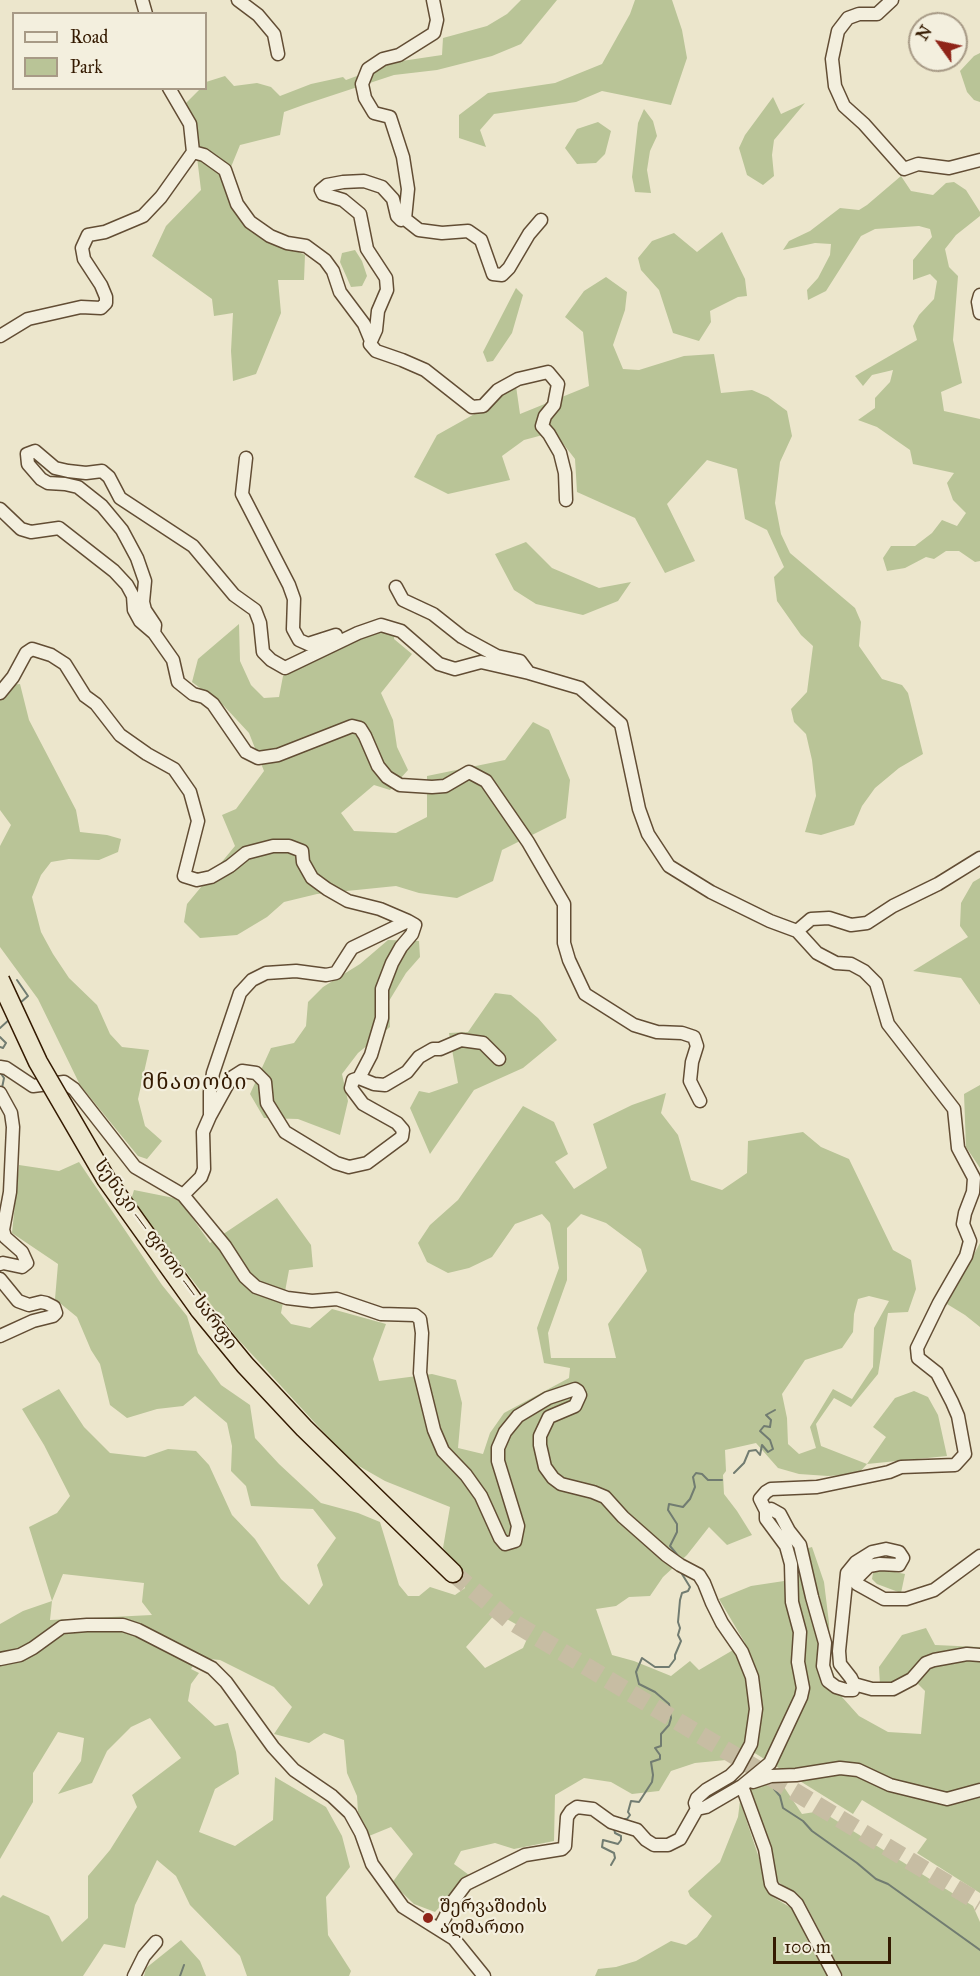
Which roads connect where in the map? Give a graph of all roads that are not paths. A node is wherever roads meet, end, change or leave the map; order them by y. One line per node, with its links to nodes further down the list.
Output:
1 (238, 0): 4 (street)
2 (433, 0): 8 (street)
3 (892, 0): 7 (street)
4 (278, 54)
5 (170, 90): 6 (street)
6 (193, 152): 12 (street); 13 (street)
7 (980, 160)
8 (405, 219): 9 (street); 13 (street)
9 (542, 220)
10 (980, 295): 11 (street)
11 (980, 313)
12 (0, 336)
13 (370, 341): 15 (street)
14 (246, 459): 19 (street)
15 (566, 500)
16 (0, 509): 18 (street)
17 (396, 587): 20 (street)
18 (154, 633): 19 (street); 30 (street)
19 (358, 633): 20 (street)
20 (530, 673): 24 (street)
21 (0, 693): 23 (street)
22 (980, 858): 24 (street)
23 (408, 921): 28 (street); 31 (street)
24 (797, 931): 36 (street)
25 (0, 981): 38 (highway, სენაკი — ფოთი — სარფი, bridge)
26 (499, 1059): 28 (street)
27 (3, 1067): 32 (street)
28 (359, 1078): 31 (street)
29 (0, 1093): 33 (street)
30 (700, 1101)
31 (210, 1116): 32 (street)
32 (183, 1195): 44 (street)
33 (0, 1264)
34 (0, 1279): 35 (street)
35 (0, 1336)
36 (766, 1510): 41 (street); 42 (street)
37 (980, 1556): 41 (street)
38 (453, 1573)
39 (980, 1655): 41 (street)
40 (0, 1659): 45 (street)
41 (854, 1684)
42 (742, 1786): 43 (street); 44 (street); 49 (street)
43 (980, 1790)
44 (697, 1809): 45 (street)
45 (439, 1929): 48 (street)
46 (156, 1942): 47 (street)
47 (134, 1976)
48 (484, 1976)
49 (835, 1976)

